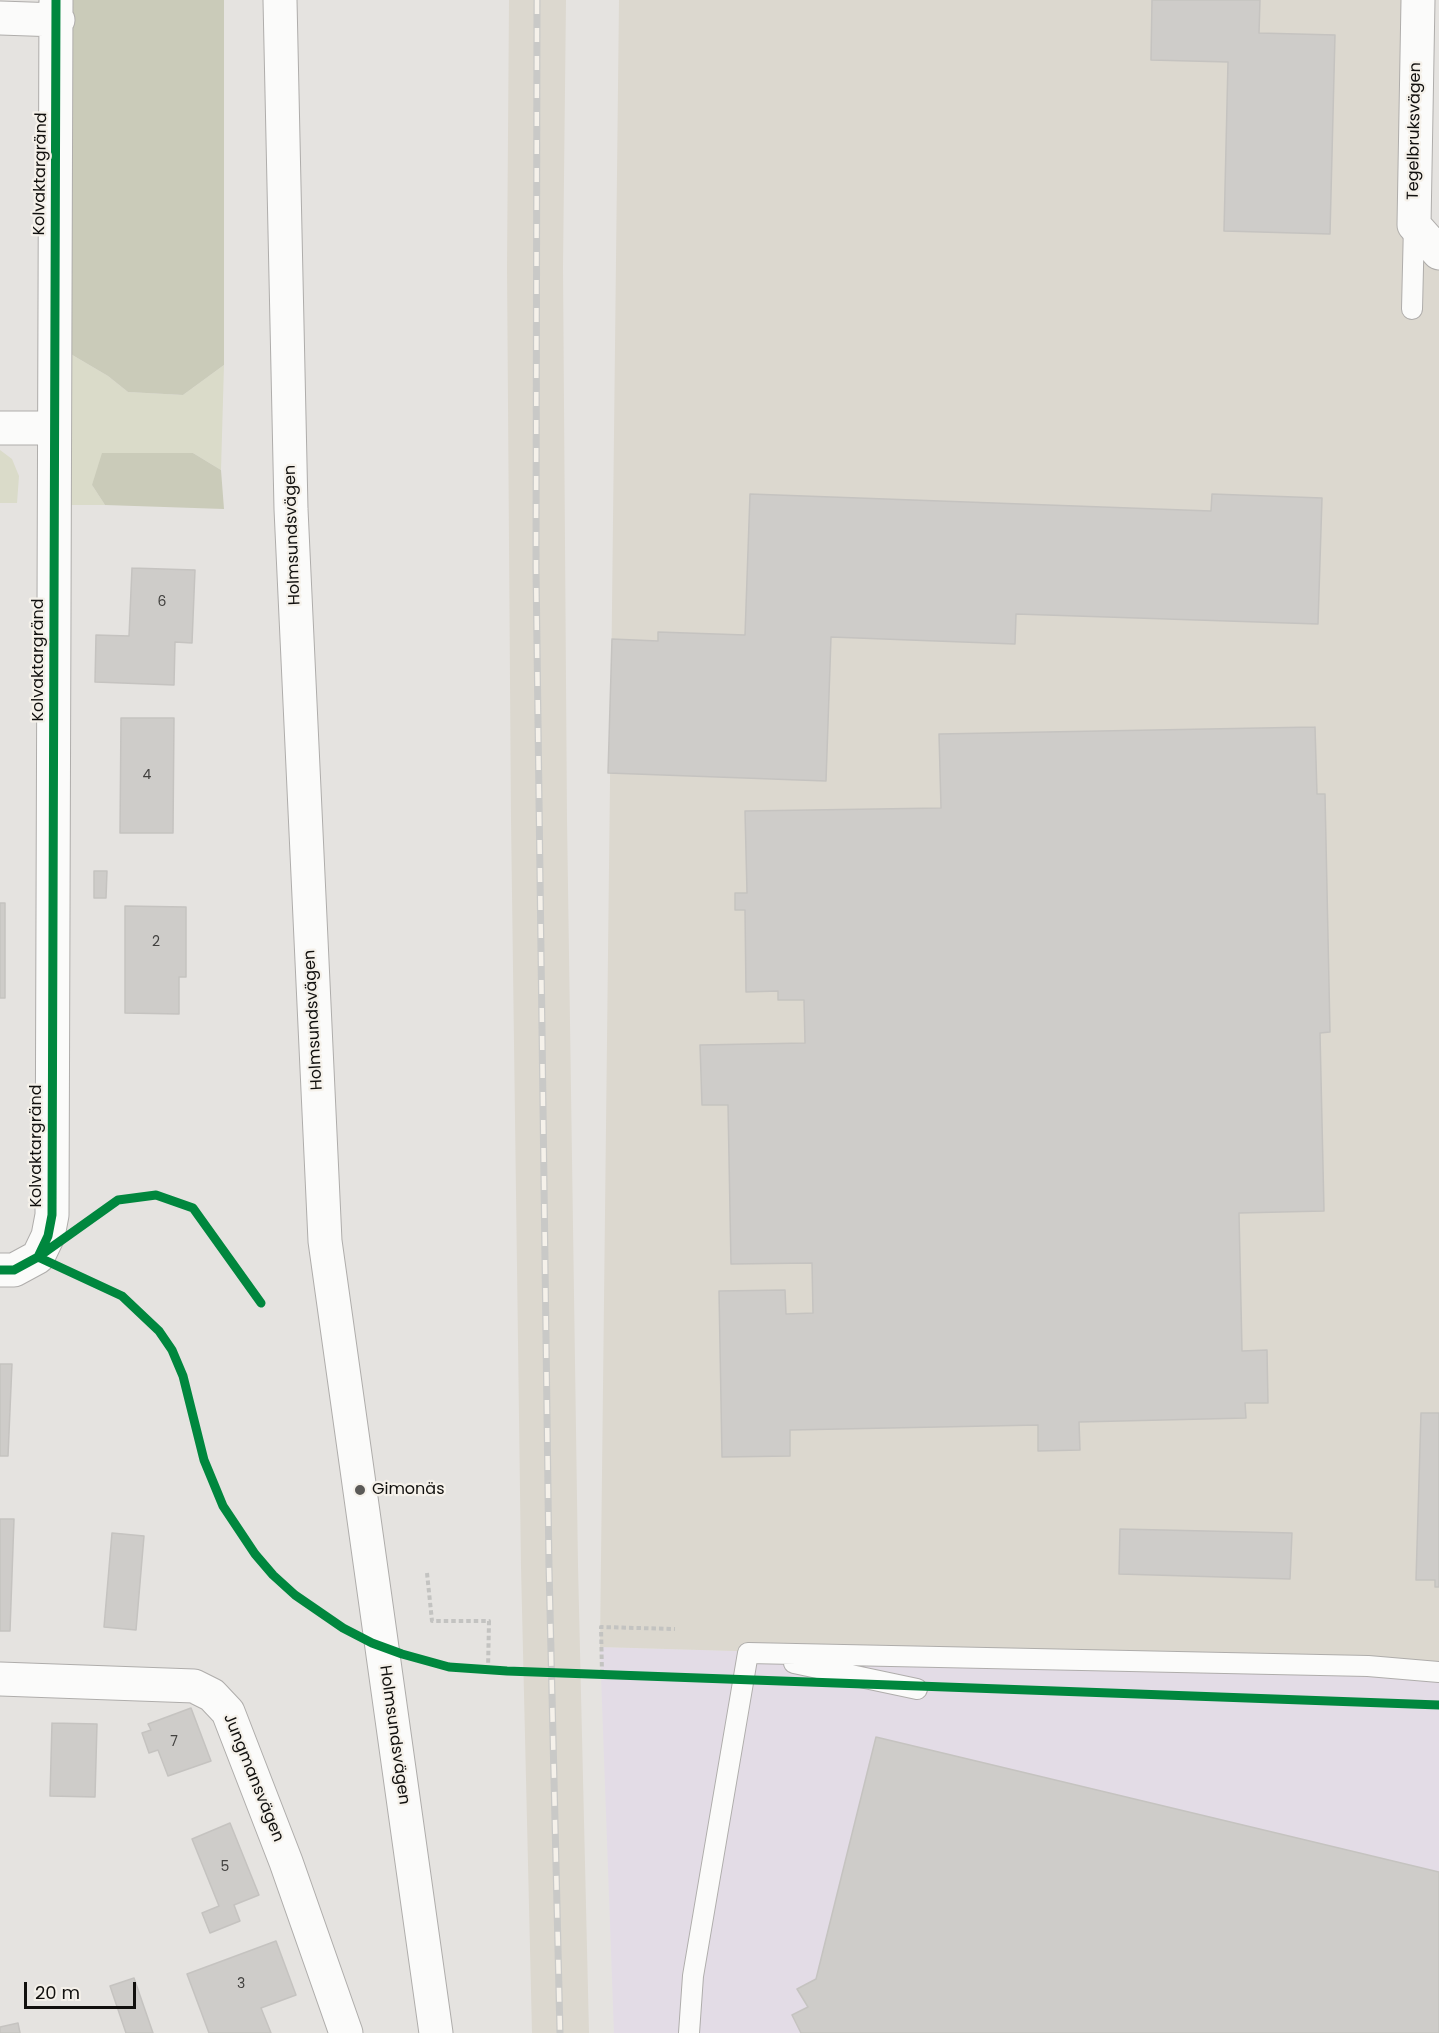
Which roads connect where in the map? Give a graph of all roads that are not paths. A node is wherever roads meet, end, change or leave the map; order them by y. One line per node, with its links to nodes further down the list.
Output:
1 (280, 0): 16 (street, Holmsundsvägen)
2 (1418, 0): 5 (street, Tegelbruksvägen)
3 (57, 10): 4 (street); 9 (street, Kolvaktargränd)
4 (0, 18)
5 (1414, 225): 6 (street); 7 (lane)
6 (1439, 253)
7 (1412, 309)
8 (0, 428): 9 (street)
9 (54, 428): 10 (street, Kolvaktargränd)
10 (0, 1270)
11 (748, 1653): 12 (lane); 14 (lane); 17 (lane)
12 (1439, 1672)
13 (0, 1679): 15 (street, Jungmansvägen)
14 (917, 1689)
15 (346, 2033)
16 (436, 2033)
17 (689, 2033)

